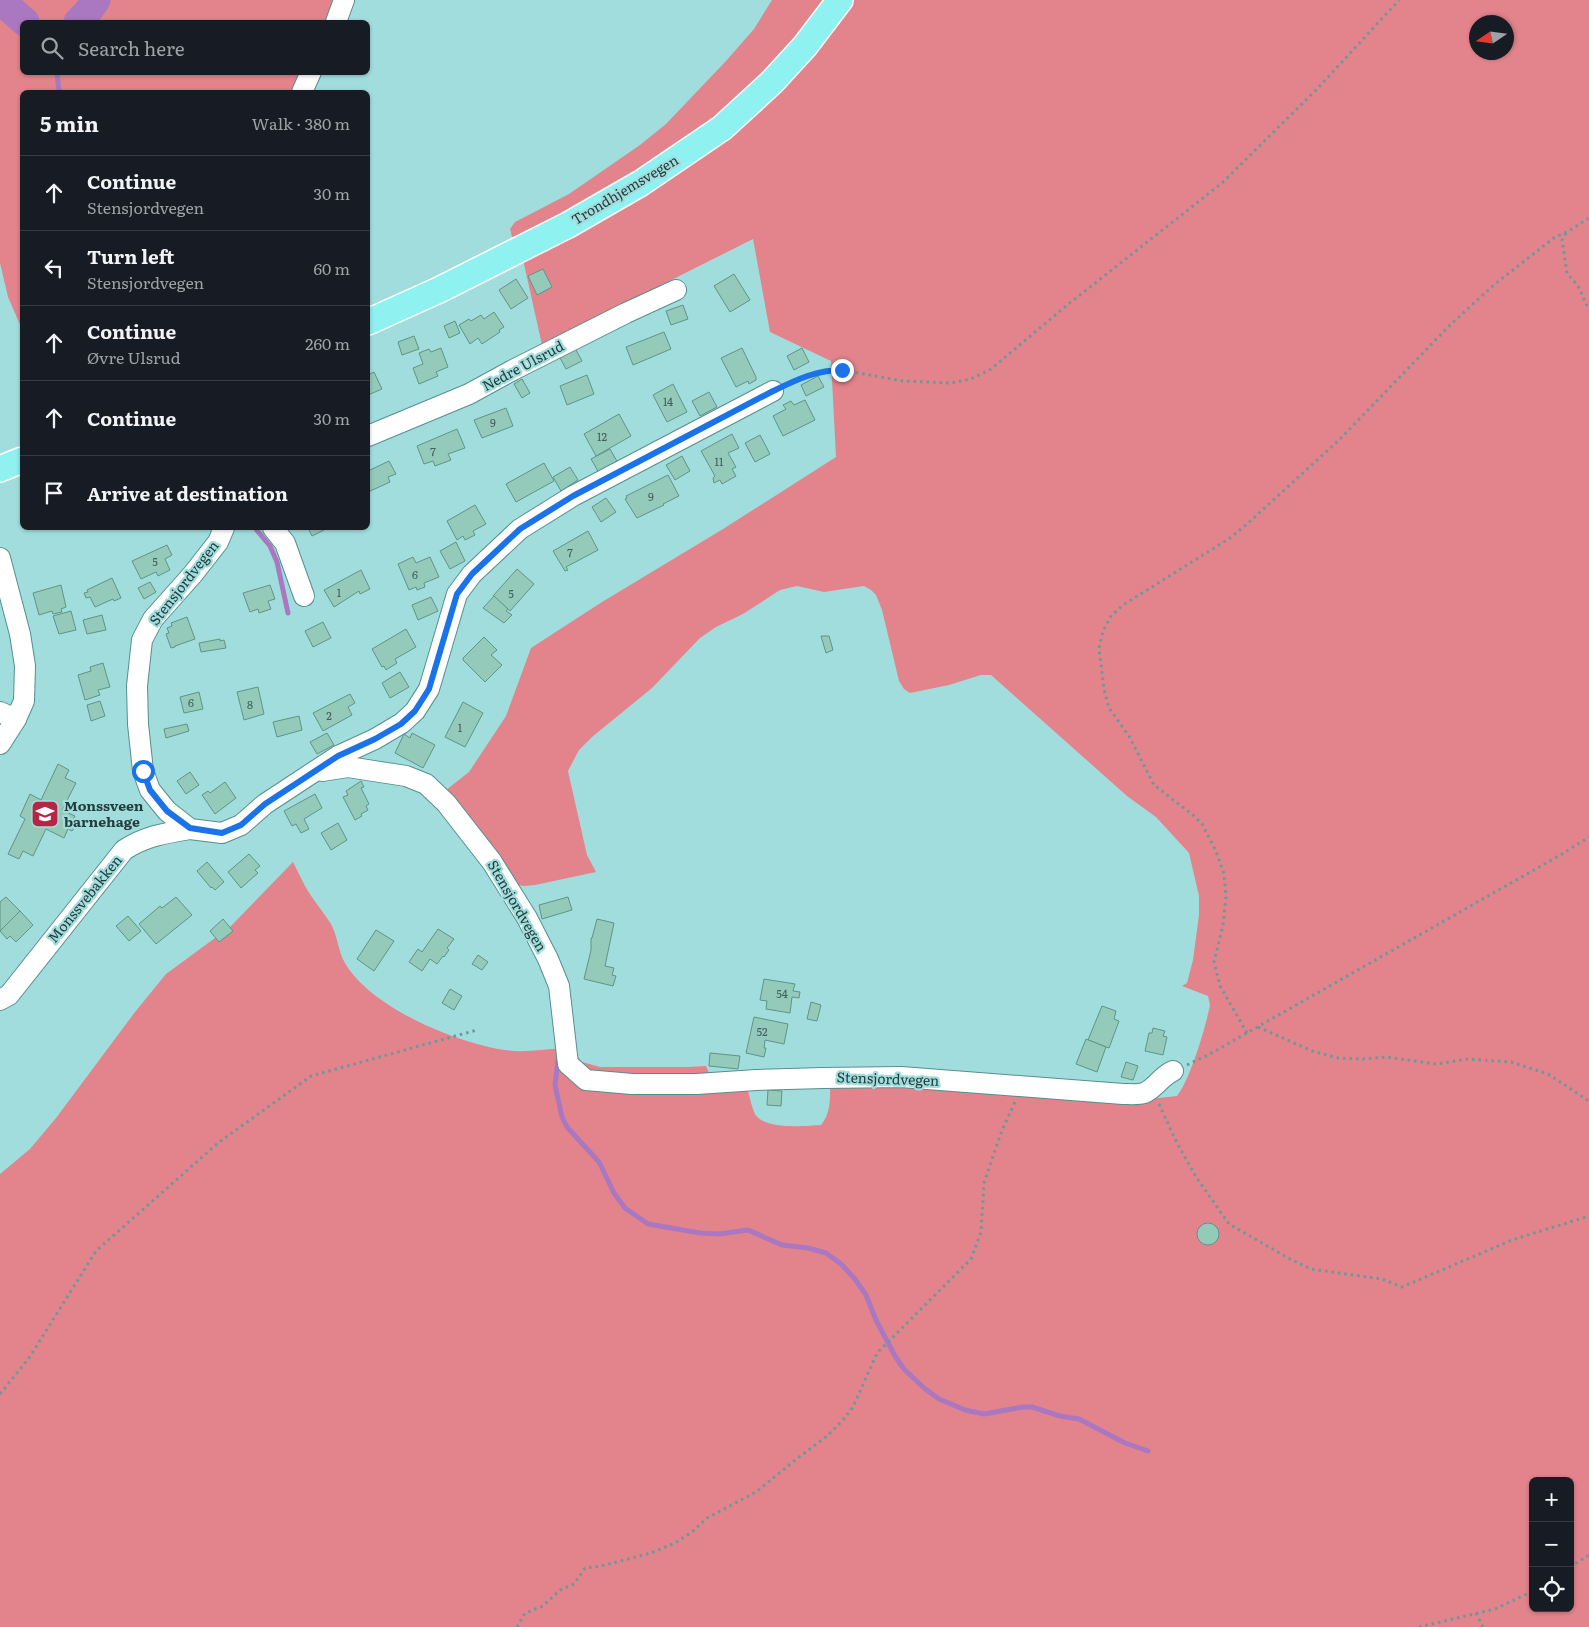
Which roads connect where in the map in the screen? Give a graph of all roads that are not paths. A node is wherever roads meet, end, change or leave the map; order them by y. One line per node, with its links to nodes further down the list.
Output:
1 (344, 0): 3 (street)
2 (840, 0): 7 (main road, Trondhjemsvegen)
3 (337, 20)
4 (310, 75): 5 (street)
5 (303, 90)
6 (676, 290): 9 (street, Nedre Ulsrud)
7 (370, 321)
8 (773, 391): 18 (street)
9 (370, 435)
10 (20, 461): 11 (main road)
11 (0, 469)
12 (223, 530): 19 (street, Stensjordvegen)
13 (275, 530): 15 (street)
14 (0, 558): 16 (street)
15 (304, 596)
16 (8, 716): 17 (street)
17 (0, 744)
18 (315, 772): 19 (street, Stensjordvegen); 21 (street, Stensjordvegen)
19 (190, 828): 20 (street, Monssvebakken)
20 (0, 1000)
21 (1173, 1071)

